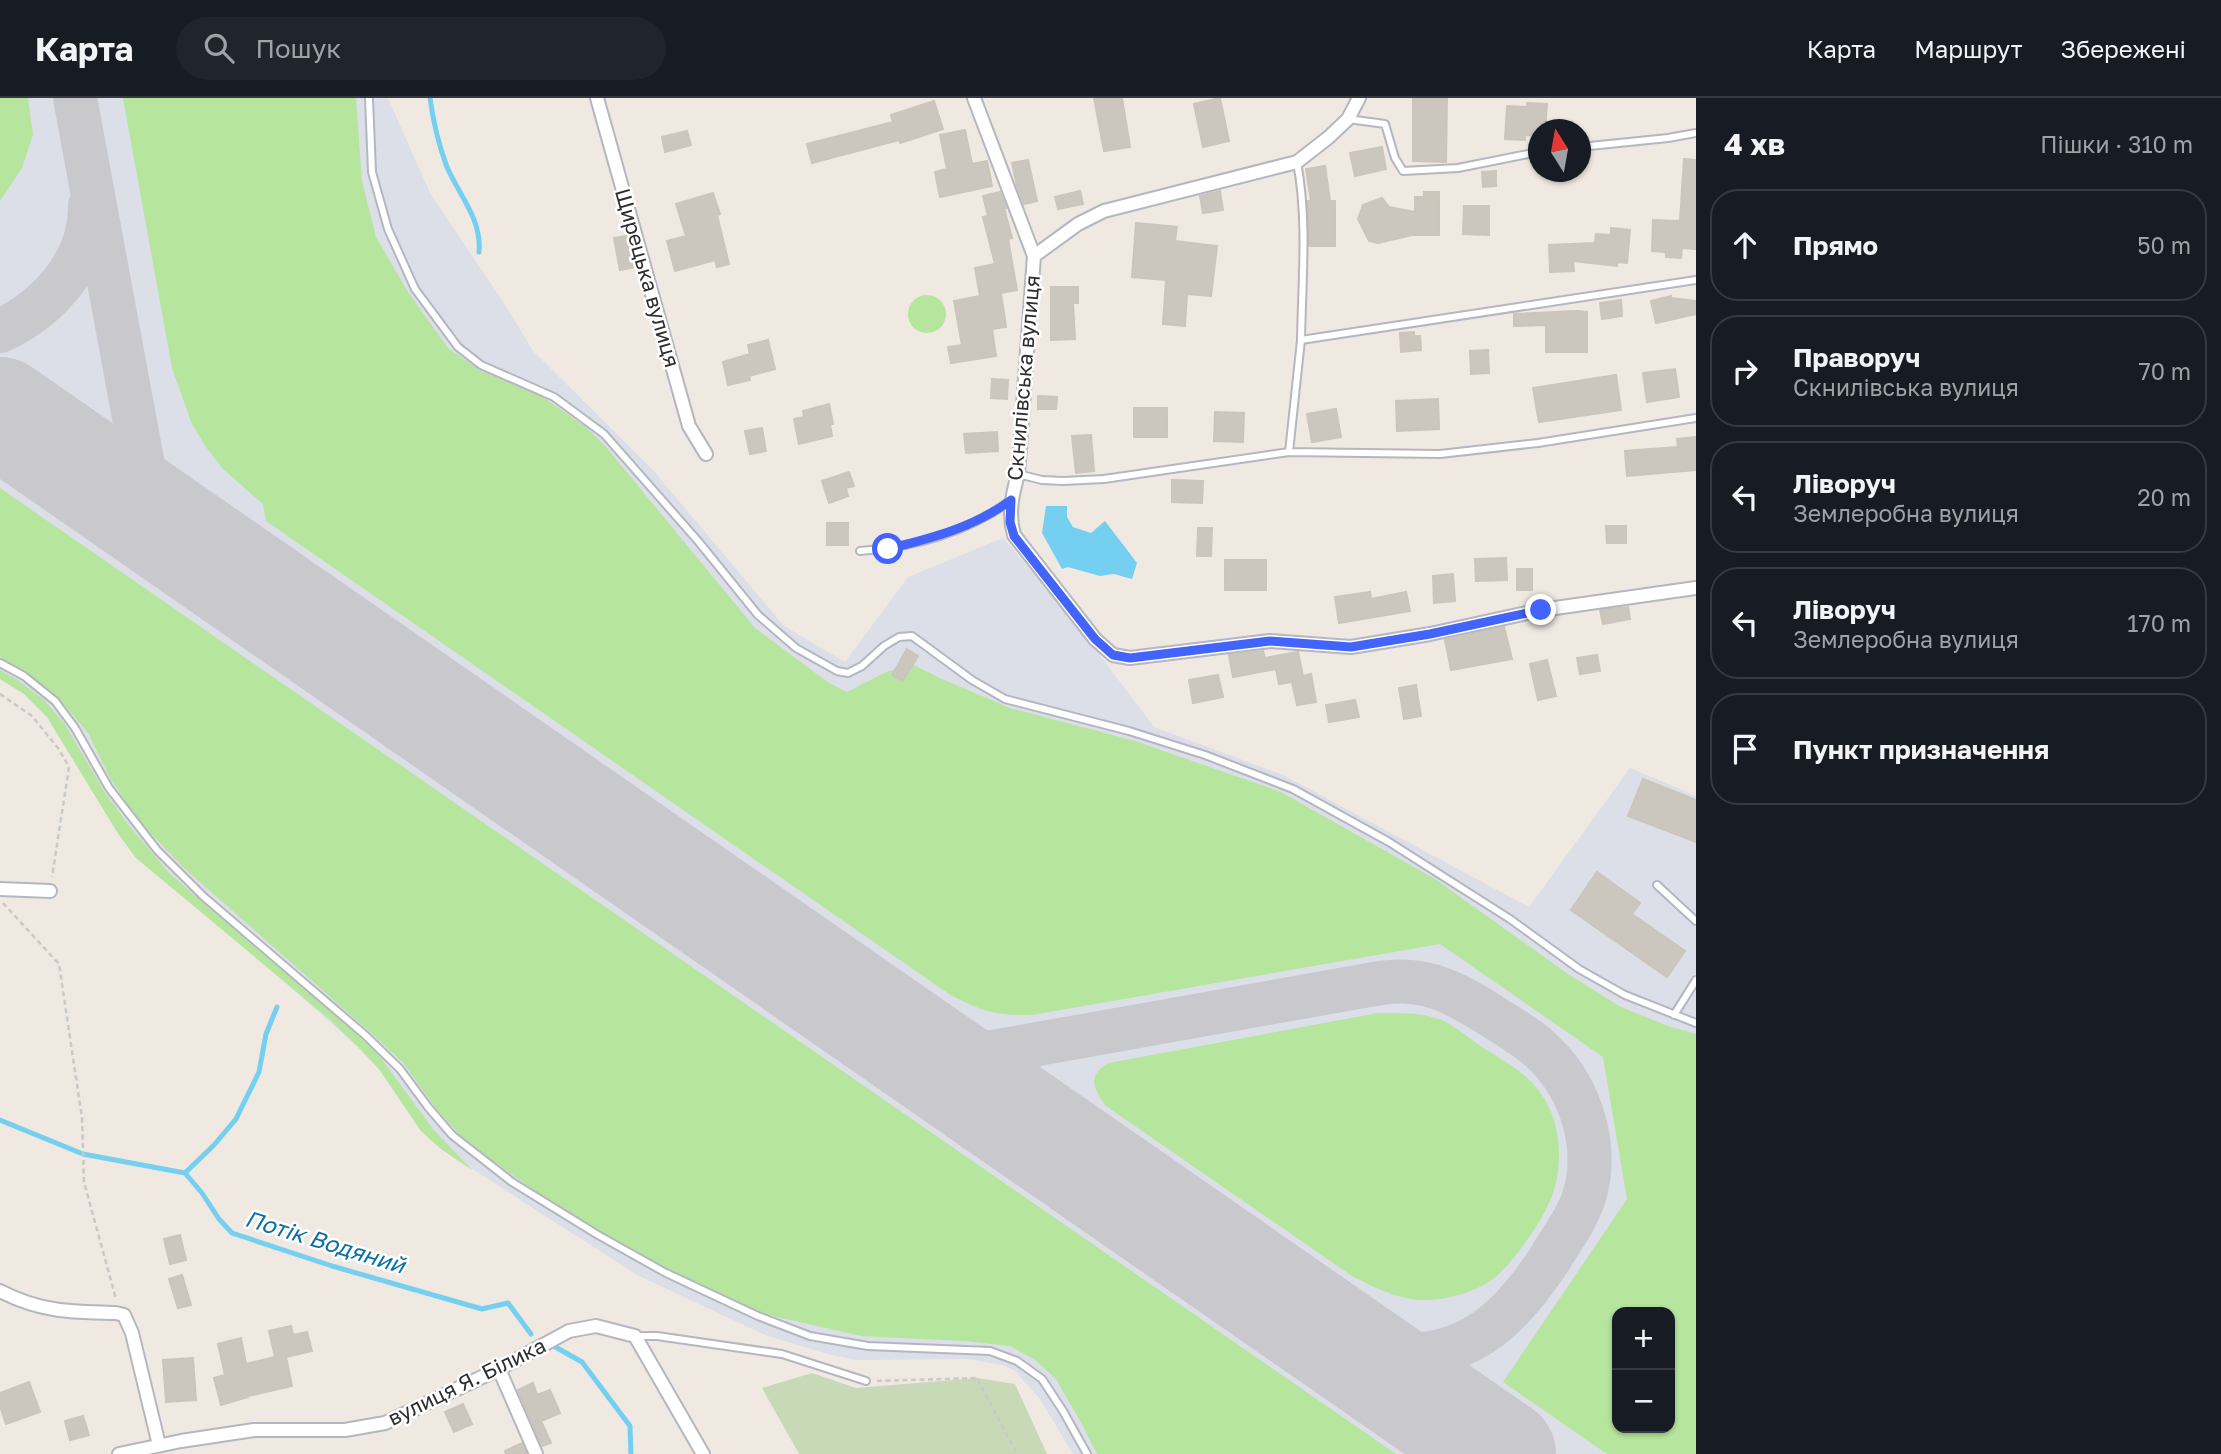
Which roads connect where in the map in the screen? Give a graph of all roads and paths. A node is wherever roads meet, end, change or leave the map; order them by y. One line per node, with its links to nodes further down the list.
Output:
1 (369, 98): 27 (lane)
2 (597, 98): 15 (street, Щирецька вулиця)
3 (974, 98): 10 (street, Скнилівська вулиця)
4 (1359, 98): 5 (street, Скнилівська вулиця)
5 (1348, 119): 8 (lane); 9 (street, Скнилівська вулиця)
6 (1696, 133): 7 (lane)
7 (1591, 146)
8 (1528, 154)
9 (1297, 162): 10 (street, Скнилівська вулиця); 12 (lane)
10 (1034, 256): 16 (street, Скнилівська вулиця)
11 (1696, 280): 12 (lane)
12 (1301, 340): 14 (lane)
13 (1696, 418): 14 (lane)
14 (1289, 452): 16 (lane)
15 (706, 454)
16 (1018, 474): 17 (street, Скнилівська вулиця)
17 (1011, 500): 18 (lane); 19 (street, Скнилівська вулиця)
18 (860, 551)
19 (1696, 588)
20 (0, 663): 40 (lane)
21 (0, 694): 23 (path)
22 (1657, 885): 25 (lane)
23 (50, 891): 24 (street)
24 (1, 894): 30 (path)
25 (1696, 921)
26 (1696, 980): 27 (lane)
27 (1674, 1015): 28 (lane)
28 (1696, 1023)
29 (0, 1291): 30 (street)
30 (120, 1313): 34 (street)
31 (635, 1336): 32 (street, вулиця Я. Білика); 33 (lane); 38 (street)
32 (499, 1369): 35 (street, вулиця Я. Білика); 37 (street)
33 (866, 1381): 39 (path)
34 (159, 1446): 35 (street, вулиця Я. Білика); 36 (street, вулиця Я. Білика)
35 (182, 1447)
36 (119, 1454)
37 (536, 1454)
38 (703, 1454)
39 (1017, 1454)
40 (1087, 1454)

